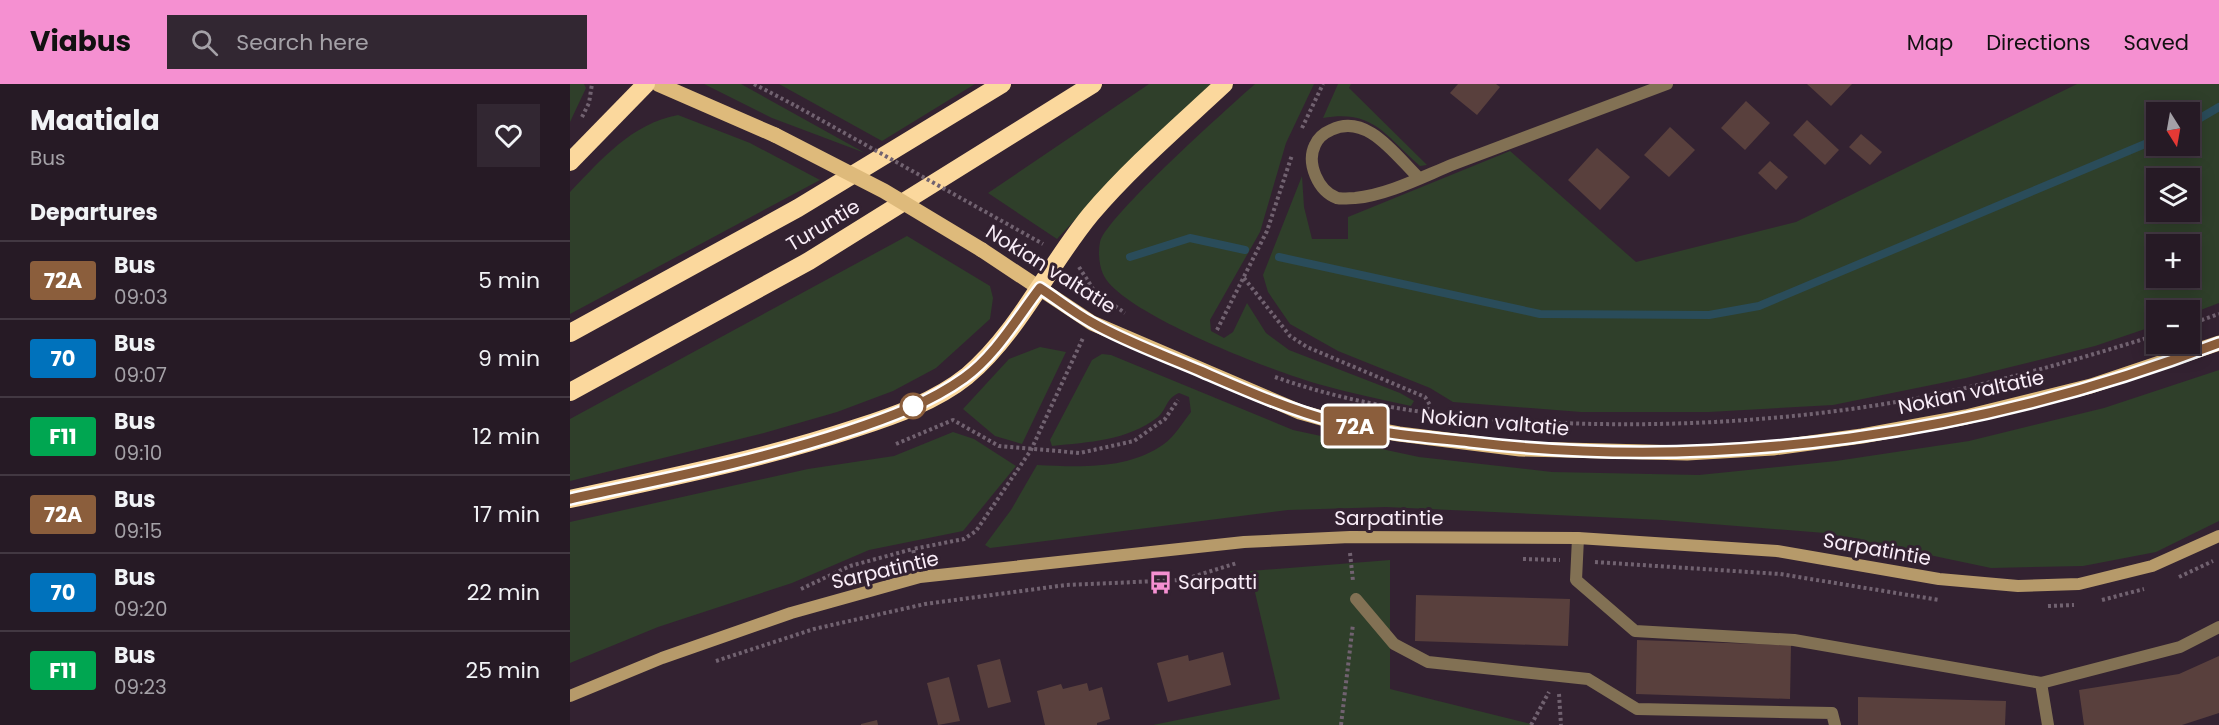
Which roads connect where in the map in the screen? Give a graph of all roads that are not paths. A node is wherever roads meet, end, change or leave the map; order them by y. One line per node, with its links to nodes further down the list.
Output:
1 (646, 84): 7 (highway)
2 (658, 84): 9 (main road, Nokian valtatie, bridge)
3 (1002, 84): 10 (highway, Turuntie)
4 (1092, 84): 12 (highway, Turuntie)
5 (1224, 84): 9 (highway)
6 (1667, 84): 8 (street)
7 (570, 162)
8 (1419, 178): 8 (street)
9 (1040, 288): 11 (main road, Nokian valtatie); 13 (highway)
10 (570, 333)
11 (2219, 343)
12 (570, 392)
13 (570, 499)
14 (2219, 536): 15 (main road, Sarpatintie)
15 (1578, 538): 18 (street); 19 (main road, Sarpatintie)
16 (1356, 599): 20 (street)
17 (2219, 627): 18 (street)
18 (2042, 683): 21 (street)
19 (570, 696)
20 (1835, 725)
21 (2048, 725)

